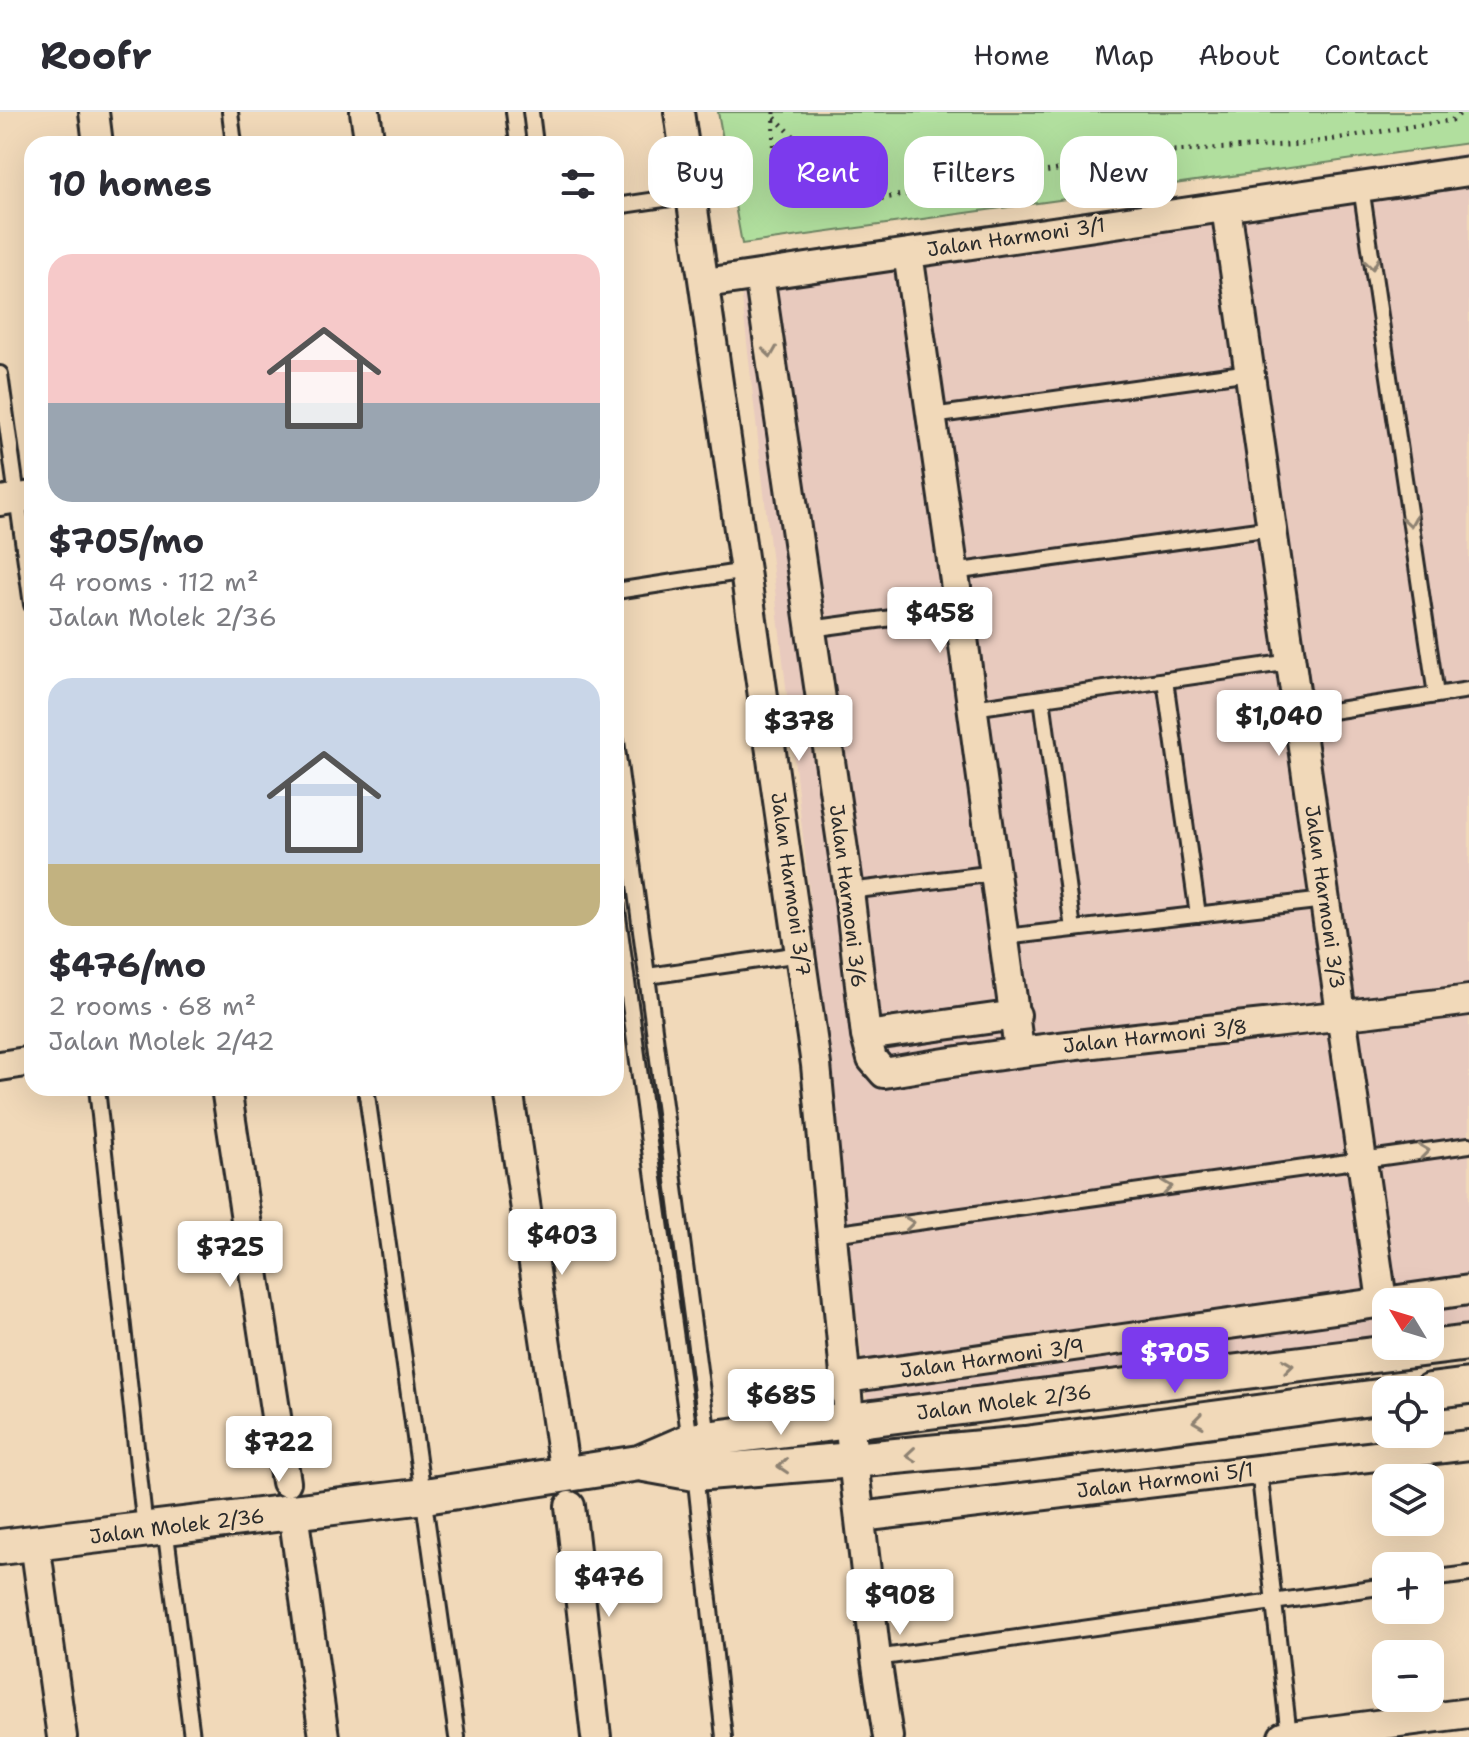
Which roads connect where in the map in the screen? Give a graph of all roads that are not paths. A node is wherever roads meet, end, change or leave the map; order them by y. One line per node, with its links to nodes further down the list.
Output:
1 (94, 112): 7 (street)
2 (230, 112): 8 (lane)
3 (365, 112): 9 (street)
4 (514, 112): 10 (lane)
5 (531, 112): 11 (lane)
6 (679, 112): 12 (street, Jalan Harmoni 3/7)
7 (97, 136)
8 (233, 136)
9 (369, 136)
10 (517, 136)
11 (534, 136)
12 (682, 136)
13 (1469, 171): 14 (street, Jalan Harmoni 3/1)
14 (1361, 187): 17 (street, Jalan Harmoni 3/1); 36 (lane, one-way to 36)
15 (648, 201): 16 (lane)
16 (624, 205)
17 (1226, 207): 19 (street, Jalan Harmoni 3/1); 22 (street, Jalan Harmoni 3/3)
18 (693, 208): 21 (street, Jalan Harmoni 3/7)
19 (908, 253): 20 (street, Jalan Harmoni 3/1); 24 (street)
20 (759, 275): 21 (street, Jalan Harmoni 3/1); 32 (street, Jalan Harmoni 3/6, one-way to 32)
21 (705, 283): 28 (street, Jalan Harmoni 3/7)
22 (1250, 372): 24 (lane); 26 (street, Jalan Harmoni 3/3)
23 (0, 374): 25 (lane)
24 (932, 416): 29 (street)
25 (16, 498): 27 (lane)
26 (1272, 528): 29 (lane); 33 (street, Jalan Harmoni 3/3)
27 (24, 552)
28 (746, 571): 30 (lane); 47 (street, Jalan Harmoni 3/7)
29 (953, 572): 31 (street)
30 (624, 590)
31 (959, 609): 32 (lane); 38 (street)
32 (810, 629): 42 (street, Jalan Harmoni 3/6)
33 (1291, 662): 34 (lane); 39 (street, Jalan Harmoni 3/3)
34 (1165, 680): 37 (lane); 44 (lane)
35 (1469, 690): 36 (lane)
36 (1436, 695): 39 (lane)
37 (1042, 698): 38 (lane); 45 (lane)
38 (973, 708): 41 (street)
39 (1299, 716): 43 (street, Jalan Harmoni 3/3)
40 (624, 800): 48 (lane)
41 (996, 873): 42 (lane); 46 (street)
42 (849, 891): 53 (street, Jalan Harmoni 3/6)
43 (1325, 900): 44 (lane); 52 (street, Jalan Harmoni 3/3)
44 (1198, 915): 45 (lane)
45 (1073, 929): 46 (lane)
46 (1005, 937): 51 (street)
47 (800, 954): 48 (lane); 63 (street, Jalan Harmoni 3/7)
48 (648, 976): 75 (lane)
49 (624, 999): 75 (lane)
50 (1469, 1000): 52 (street, Jalan Harmoni 3/8)
51 (1016, 1015): 53 (street); 54 (street)
52 (1342, 1017): 54 (street, Jalan Harmoni 3/8); 62 (street, Jalan Harmoni 3/3)
53 (866, 1036): 54 (street, Jalan Harmoni 3/8)
54 (1019, 1050)
55 (24, 1062): 56 (street)
56 (0, 1066)
57 (98, 1096): 82 (lane)
58 (227, 1096): 80 (street)
59 (367, 1096): 79 (lane)
60 (509, 1096): 78 (street)
61 (1469, 1145): 62 (lane, one-way to 61)
62 (1362, 1160): 63 (lane, one-way to 62); 64 (street, Jalan Harmoni 3/3)
63 (832, 1234): 69 (street, Jalan Harmoni 3/7)
64 (1380, 1288)
65 (1469, 1290): 66 (street, Jalan Harmoni 3/9)
66 (1444, 1293)
67 (1372, 1302): 69 (street, Jalan Harmoni 3/9)
68 (1469, 1343): 73 (street, Jalan Molek 2/36, one-way to 68)
69 (847, 1378): 73 (street, Jalan Harmoni 3/7)
70 (1469, 1386): 71 (street)
71 (1444, 1389)
72 (1372, 1398): 76 (street, Jalan Molek 2/36, one-way to 76)
73 (850, 1422): 75 (street, Jalan Molek 2/36); 76 (street, Jalan Harmoni 3/7)
74 (1469, 1445): 77 (street, Jalan Harmoni 5/1)
75 (698, 1451): 76 (street, Jalan Molek 2/36, one-way to 75); 78 (street, Jalan Molek 2/36); 93 (lane)
76 (853, 1460): 81 (street, Jalan Harmoni 3/7)
77 (1259, 1469): 81 (street, Jalan Harmoni 5/1); 89 (lane)
78 (568, 1490): 79 (street, Jalan Molek 2/36); 98 (street)
79 (425, 1496): 80 (street, Jalan Molek 2/36); 97 (lane)
80 (289, 1497): 82 (street, Jalan Molek 2/36); 96 (street)
81 (860, 1517): 90 (street, Jalan Harmoni 3/7)
82 (155, 1529): 84 (street, Jalan Molek 2/36); 95 (lane)
83 (0, 1541): 85 (street)
84 (35, 1543): 85 (street, Jalan Molek 2/36); 94 (street)
85 (0, 1547)
86 (1469, 1574): 87 (lane)
87 (1444, 1577)
88 (1372, 1588): 89 (lane)
89 (1275, 1602): 90 (lane); 100 (lane)
90 (876, 1658): 99 (street, Jalan Harmoni 3/7)
91 (1469, 1713): 92 (street)
92 (1397, 1730): 100 (street)
93 (725, 1734)
94 (62, 1737)
95 (192, 1737)
96 (324, 1737)
97 (457, 1737)
98 (596, 1737)
99 (888, 1737)
100 (1286, 1737)

